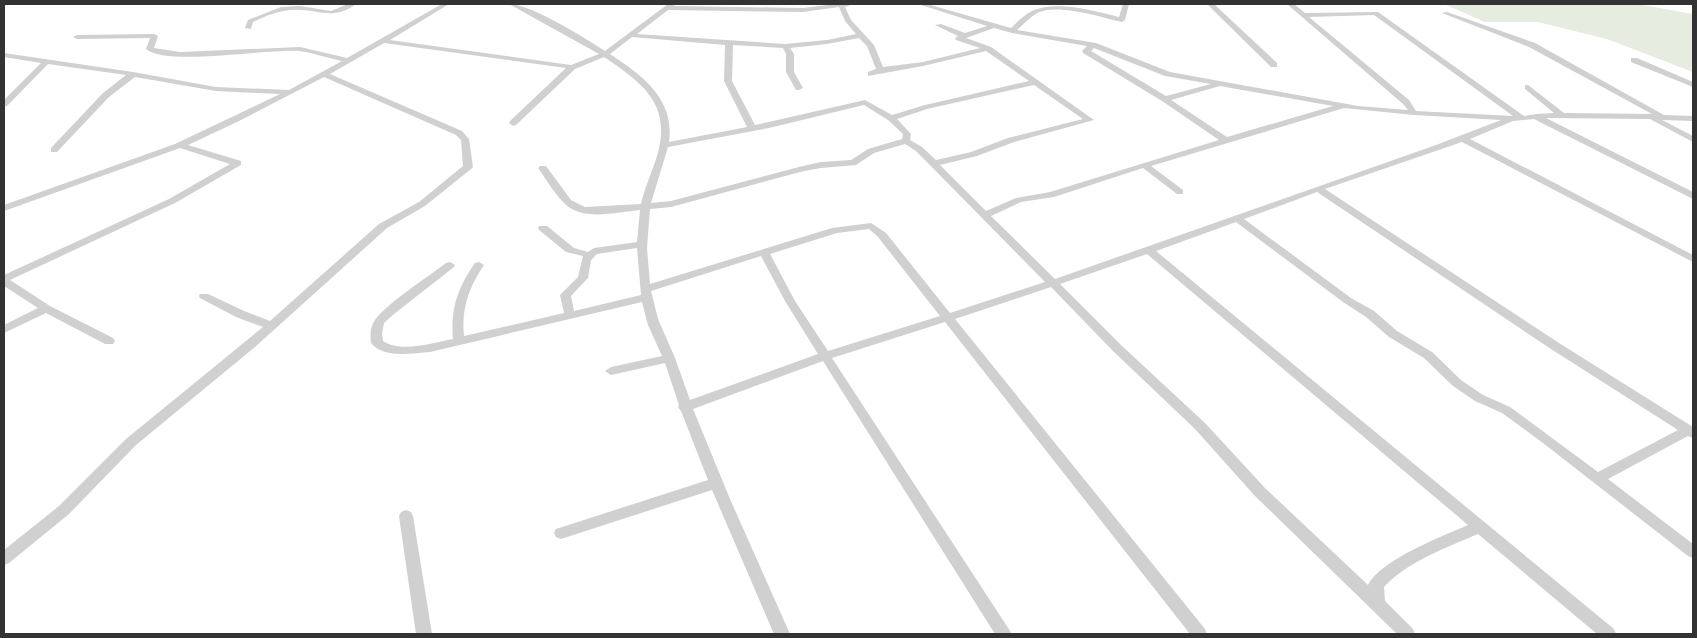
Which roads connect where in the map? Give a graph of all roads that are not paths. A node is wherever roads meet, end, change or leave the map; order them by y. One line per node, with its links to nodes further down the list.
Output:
1 (265, 4): 15 (street)
2 (353, 4): 15 (street)
3 (446, 4): 26 (street)
4 (512, 4): 31 (street)
5 (850, 4): 11 (street)
6 (921, 4): 19 (street)
7 (1030, 4): 14 (street)
8 (1126, 4): 14 (street)
9 (1210, 4): 36 (street)
10 (1290, 4): 17 (street)
11 (841, 5): 13 (street); 23 (street)
12 (669, 6): 13 (street); 22 (street)
13 (768, 6)
14 (1044, 8): 21 (street)
15 (279, 9): 20 (street)
16 (1445, 13): 55 (street)
17 (1304, 15): 51 (street); 58 (street)
18 (939, 25): 24 (street)
19 (993, 26): 21 (street); 24 (street)
20 (249, 28)
21 (1012, 31): 28 (street)
22 (630, 35): 27 (street); 31 (street)
23 (861, 36): 29 (street); 38 (street)
24 (965, 36): 30 (street)
25 (77, 37): 33 (street)
26 (383, 41): 33 (street); 37 (street)
27 (729, 43): 29 (street); 60 (street)
28 (1093, 45): 43 (street); 48 (street)
29 (785, 46): 46 (street)
30 (988, 49): 38 (street); 42 (street)
31 (604, 54): 37 (street); 66 (street)
32 (4, 56): 35 (street)
33 (350, 60): 40 (street)
34 (1634, 60): 44 (street)
35 (46, 62): 39 (street); 49 (street)
36 (1274, 65)
37 (572, 67): 59 (street)
38 (880, 70): 41 (street)
39 (132, 74): 47 (street); 67 (street)
40 (323, 74): 47 (street); 93 (street)
41 (872, 74)
42 (1037, 82): 56 (street); 68 (street)
43 (1219, 84): 48 (street); 50 (street)
44 (1693, 85)
45 (1528, 87): 52 (street)
46 (798, 88)
47 (290, 92): 65 (street)
48 (1165, 99): 64 (street)
49 (4, 104)
50 (1343, 106): 51 (street); 64 (street)
51 (1414, 114): 58 (street)
52 (1561, 115): 53 (street); 54 (street)
53 (1536, 116): 58 (street); 73 (street)
54 (1650, 116): 55 (street); 62 (street)
55 (1662, 117): 57 (street)
56 (892, 118): 60 (street); 63 (street)
57 (1693, 118)
58 (1516, 119): 61 (street)
59 (513, 123)
60 (752, 128): 66 (street)
61 (1462, 138): 71 (street); 83 (street)
62 (1693, 139)
63 (906, 141): 68 (street); 74 (street)
64 (1227, 141): 69 (street)
65 (179, 145): 75 (street); 86 (street)
66 (665, 145): 74 (street)
67 (54, 150)
68 (932, 164): 76 (street)
69 (1144, 165): 72 (street); 76 (street)
70 (543, 168): 74 (street)
71 (1318, 189): 77 (street); 101 (street)
72 (1180, 192)
73 (1693, 196)
74 (645, 206): 79 (street)
75 (4, 208)
76 (986, 215): 87 (street)
77 (1238, 219): 80 (street); 102 (street)
78 (543, 228): 82 (street)
79 (641, 244): 82 (street); 88 (street)
80 (1147, 249): 87 (street); 105 (street)
81 (764, 252): 88 (street); 92 (street); 97 (street)
82 (589, 255): 91 (street)
83 (1693, 259)
84 (450, 265): 96 (street)
85 (479, 265): 96 (street)
86 (4, 280): 90 (street)
87 (1052, 283): 92 (street); 109 (street)
88 (646, 293): 91 (street); 98 (street)
89 (204, 296): 93 (street)
90 (46, 308): 94 (street); 95 (street)
91 (570, 316): 96 (street)
92 (946, 318): 97 (street); 113 (street)
93 (272, 326): 108 (street)
94 (4, 329)
95 (108, 341)
96 (459, 342)
97 (826, 355): 100 (street); 112 (street)
98 (669, 358): 99 (street); 100 (street)
99 (610, 371)
100 (684, 407): 103 (street)
101 (1691, 432): 102 (street)
102 (1598, 478): 107 (street)
103 (717, 483): 106 (street); 111 (street)
104 (406, 516): 110 (street)
105 (1479, 527): 109 (street); 115 (street)
106 (561, 533)
107 (1693, 552)
108 (4, 559)
109 (1378, 604): 114 (street)
110 (424, 634)
111 (782, 634)
112 (1004, 634)
113 (1199, 634)
114 (1407, 634)
115 (1608, 634)

